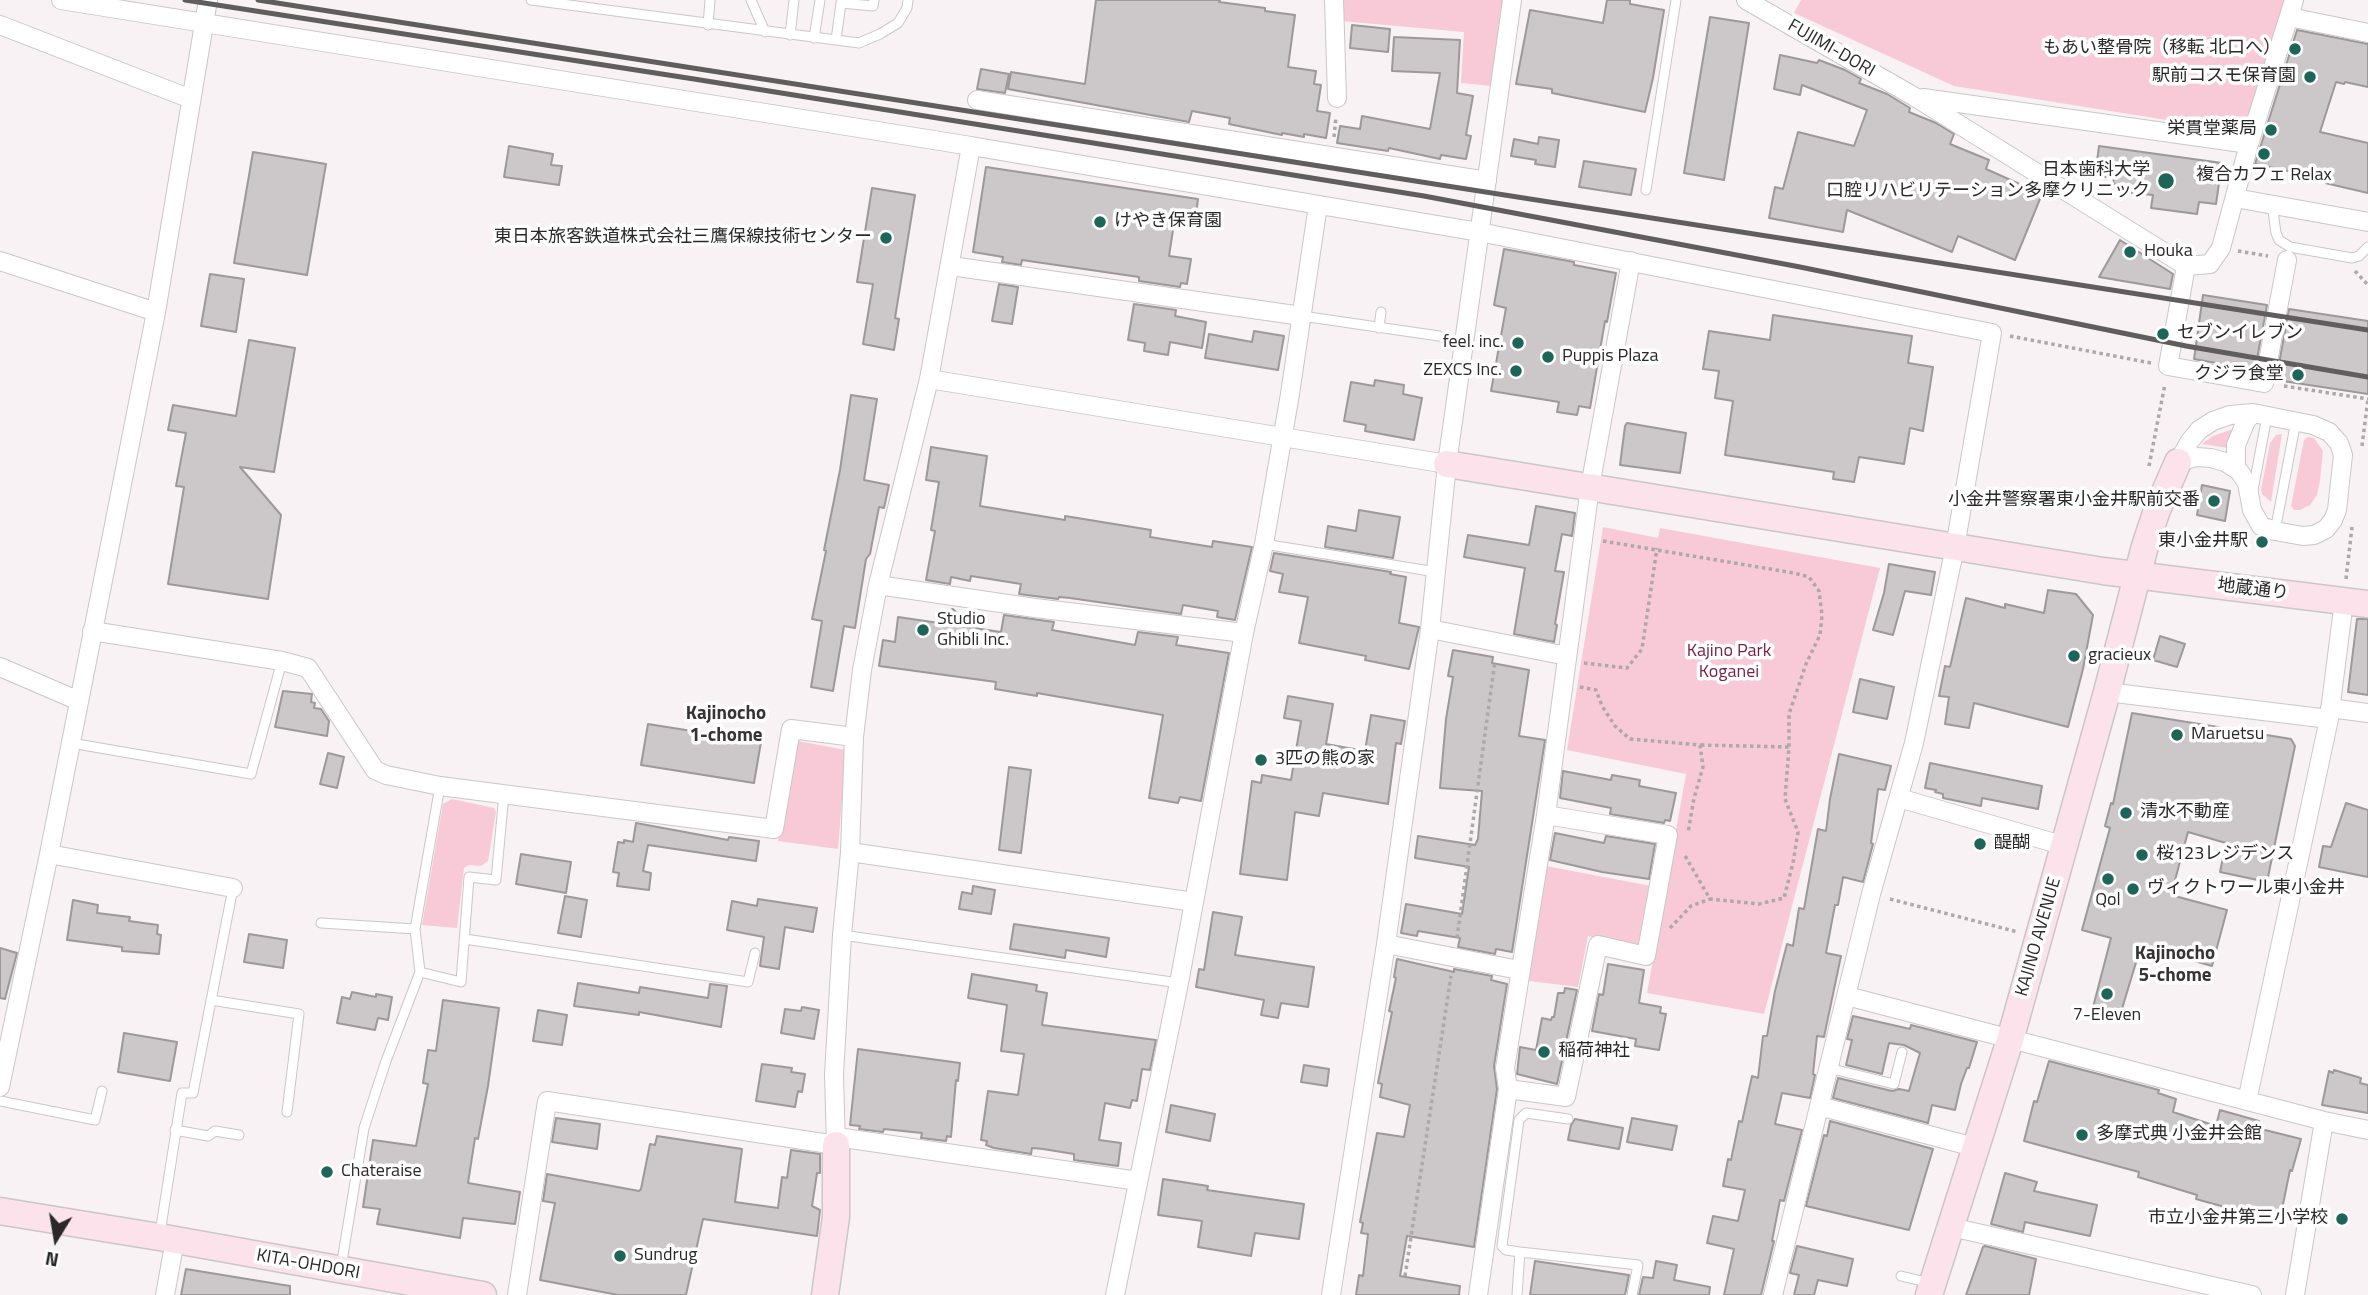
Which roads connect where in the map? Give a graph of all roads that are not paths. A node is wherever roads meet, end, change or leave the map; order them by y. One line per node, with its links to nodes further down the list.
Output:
1 (61, 0): 16 (street)
2 (208, 0): 16 (street)
3 (531, 0): 14 (lane)
4 (710, 0): 17 (lane)
5 (751, 0): 19 (lane)
6 (794, 0): 21 (lane)
7 (820, 0): 22 (lane)
8 (874, 0): 23 (lane)
9 (908, 0): 23 (lane)
10 (1334, 0): 25 (street)
11 (1512, 0): 30 (street)
12 (1676, 0): 31 (lane)
13 (1746, 0): 24 (street, FUJIMI-DORI)
14 (603, 5): 17 (lane)
15 (2292, 8): 20 (street); 28 (street)
16 (204, 23): 26 (street); 29 (street)
17 (708, 24): 19 (lane)
18 (0, 25): 26 (street)
19 (765, 32): 21 (lane)
20 (2368, 33)
21 (790, 35): 22 (lane)
22 (814, 38): 23 (lane)
23 (836, 40)
24 (1915, 97): 28 (street); 42 (street, FUJIMI-DORI)
25 (1337, 98)
26 (191, 99): 43 (street)
27 (976, 100): 30 (street)
28 (2249, 144): 32 (street)
29 (971, 146): 34 (street); 41 (street)
30 (1487, 181): 36 (street)
31 (1646, 190)
32 (2235, 198): 33 (street); 42 (street)
33 (2272, 204): 35 (street); 37 (lane)
34 (1318, 205): 36 (street); 45 (street)
35 (2368, 222)
36 (1479, 232): 40 (street); 53 (street)
37 (2368, 247)
38 (2287, 260): 42 (street)
39 (0, 261): 43 (street)
40 (1630, 261): 55 (street); 59 (street)
41 (951, 265): 45 (street); 48 (street)
42 (2186, 266)
43 (156, 312): 65 (street)
44 (1381, 312): 46 (lane)
45 (1302, 316): 46 (lane); 51 (street)
46 (1379, 328): 47 (lane)
47 (1439, 337)
48 (929, 379): 51 (street); 62 (street)
49 (2260, 414): 50 (street); 52 (street); 54 (street); 56 (lane)
50 (2296, 421): 57 (lane); 57 (street)
51 (1283, 436): 53 (street); 58 (street)
52 (2178, 462): 54 (street); 61 (street, KAJINO AVENUE)
53 (1447, 464): 55 (street, 地蔵通り); 60 (street)
54 (2236, 469): 56 (street)
55 (1590, 487): 59 (street, 地蔵通り); 67 (street)
56 (2251, 502): 57 (street)
57 (2275, 531)
58 (1264, 544): 60 (lane); 66 (street)
59 (1955, 547): 61 (street, 地蔵通り); 78 (street)
60 (1436, 572): 64 (street)
61 (2138, 576): 63 (street, 地蔵通り); 70 (street, KAJINO AVENUE)
62 (878, 585): 66 (street); 74 (street)
63 (2356, 603): 73 (street)
64 (1430, 629): 67 (street); 89 (street)
65 (92, 631): 68 (street); 71 (street)
66 (1244, 633): 84 (street)
67 (1574, 659): 79 (street)
68 (282, 661): 75 (lane); 76 (street)
69 (0, 667): 71 (street)
70 (2108, 692): 73 (street); 80 (street, KAJINO AVENUE)
71 (79, 701): 75 (street)
72 (2368, 713): 73 (street)
73 (2330, 714): 103 (street)
74 (854, 737): 77 (street); 81 (street)
75 (71, 743): 82 (street)
76 (440, 786): 77 (street); 86 (lane)
77 (504, 794): 88 (lane)
78 (1899, 798): 80 (street); 94 (street)
79 (1546, 815): 91 (street); 100 (street)
80 (2065, 846): 96 (street, KAJINO AVENUE)
81 (850, 852): 84 (street); 87 (street)
82 (49, 854): 83 (street); 99 (street)
83 (233, 888): 95 (lane)
84 (1194, 902): 93 (street)
85 (321, 923): 86 (lane)
86 (415, 929): 92 (lane)
87 (842, 935): 93 (lane); 111 (street)
88 (465, 939): 90 (lane); 92 (lane)
89 (1386, 944): 91 (street); 127 (street)
90 (755, 953)
91 (1519, 970): 100 (street)
92 (420, 972): 118 (lane)
93 (1179, 983): 113 (street)
94 (1847, 996): 96 (street); 98 (street)
95 (211, 1000): 105 (lane); 108 (lane)
96 (2010, 1040): 103 (street); 112 (street, KAJINO AVENUE)
97 (1902, 1052): 98 (lane)
98 (1828, 1068): 104 (street)
99 (0, 1087)
100 (1508, 1089): 128 (street)
101 (102, 1091): 102 (lane)
102 (0, 1101)
103 (2247, 1101): 107 (street)
104 (1819, 1106): 112 (street); 131 (street)
105 (287, 1112)
106 (1568, 1119): 117 (lane)
107 (2323, 1121): 109 (street); 133 (street)
108 (175, 1130): 110 (lane); 116 (lane)
109 (2368, 1130)
110 (239, 1135)
111 (837, 1141): 113 (street); 124 (street); 125 (street)
112 (1978, 1148): 115 (street, KAJINO AVENUE)
113 (1138, 1181): 126 (street)
114 (0, 1210): 116 (street, KITA-OHDORI)
115 (1951, 1227): 121 (street, KAJINO AVENUE); 132 (street)
116 (167, 1238): 118 (street, KITA-OHDORI); 122 (street)
117 (1520, 1252): 129 (lane); 130 (lane)
118 (341, 1271): 120 (street, KITA-OHDORI)
119 (1902, 1276): 121 (lane)
120 (386, 1287): 123 (street, KITA-OHDORI)
121 (1931, 1289)
122 (165, 1295)
123 (483, 1295)
124 (517, 1295)
125 (825, 1295)
126 (1115, 1295)
127 (1331, 1295)
128 (1478, 1295)
129 (1517, 1295)
130 (1632, 1295)
131 (1773, 1295)
132 (2252, 1295)
133 (2295, 1295)

